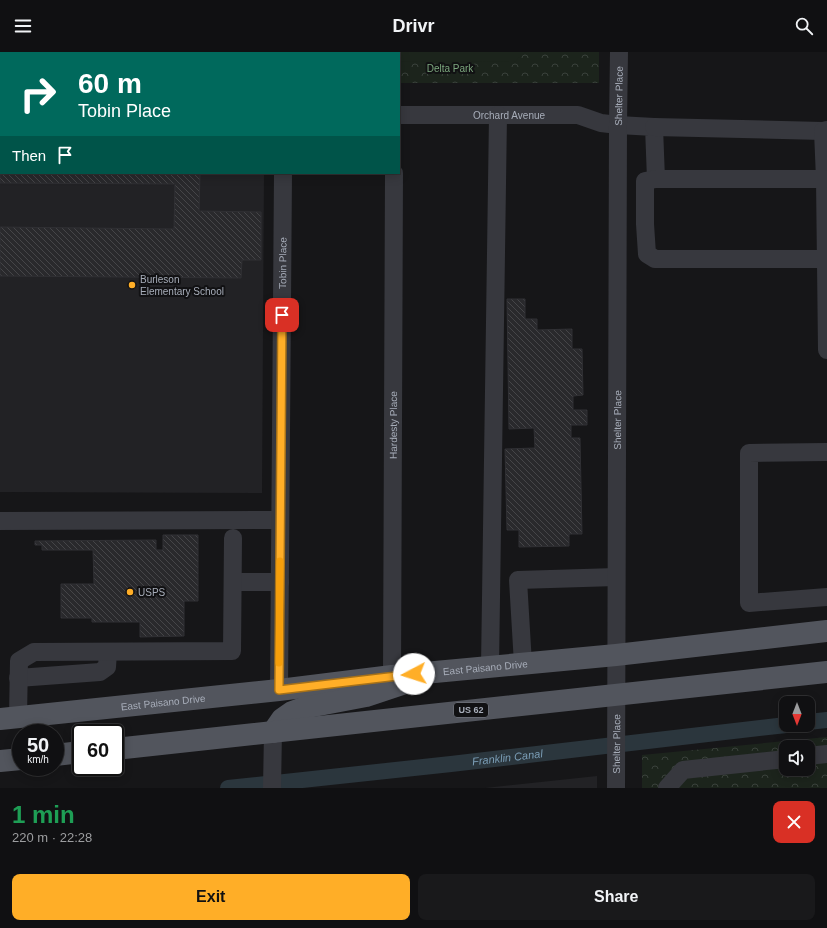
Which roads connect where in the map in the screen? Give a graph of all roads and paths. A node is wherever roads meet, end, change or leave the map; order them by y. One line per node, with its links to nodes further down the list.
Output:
1 (619, 52): 4 (street, Shelter Place)
2 (400, 115): 3 (street, Orchard Avenue)
3 (498, 115): 4 (street, Orchard Avenue); 26 (street)
4 (618, 125): 5 (street, Orchard Avenue); 18 (street, Shelter Place)
5 (654, 127): 6 (street, Orchard Avenue); 10 (street)
6 (825, 131): 7 (street)
7 (825, 157): 11 (street)
8 (283, 174): 15 (street, Tobin Place)
9 (394, 174): 29 (street, Hardesty Place)
10 (656, 179): 11 (street); 12 (street)
11 (825, 179): 12 (street)
12 (826, 259): 13 (street)
13 (827, 350)
14 (827, 452): 21 (street)
15 (280, 520): 16 (street); 20 (street, Tobin Place)
16 (0, 521)
17 (233, 538): 19 (street)
18 (616, 577): 24 (street, Shelter Place); 25 (street)
19 (232, 582): 20 (street); 23 (street)
20 (280, 582): 31 (street, Tobin Place)
21 (827, 597)
22 (827, 631): 24 (main road, East Paisano Drive)
23 (108, 652): 30 (street); 30 (street)
24 (616, 655): 25 (main road, East Paisano Drive); 32 (street, Shelter Place)
25 (523, 664): 26 (main road, East Paisano Drive)
26 (490, 667): 28 (main road, East Paisano Drive)
27 (827, 672): 32 (main road, US 62)
28 (424, 673): 29 (main road, East Paisano Drive); 34 (main road)
29 (392, 676): 31 (main road, East Paisano Drive)
30 (18, 678): 33 (street)
31 (279, 690): 33 (main road, East Paisano Drive)
32 (616, 695): 34 (main road, US 62); 42 (street, Shelter Place)
33 (9, 718)
34 (272, 732): 35 (main road, US 62); 41 (street)
35 (124, 748)
36 (827, 754): 37 (street)
37 (815, 755)
38 (12, 760): 40 (main road)
39 (779, 760): 43 (street)
40 (0, 761)
41 (272, 788)
42 (616, 788)
43 (667, 788)

